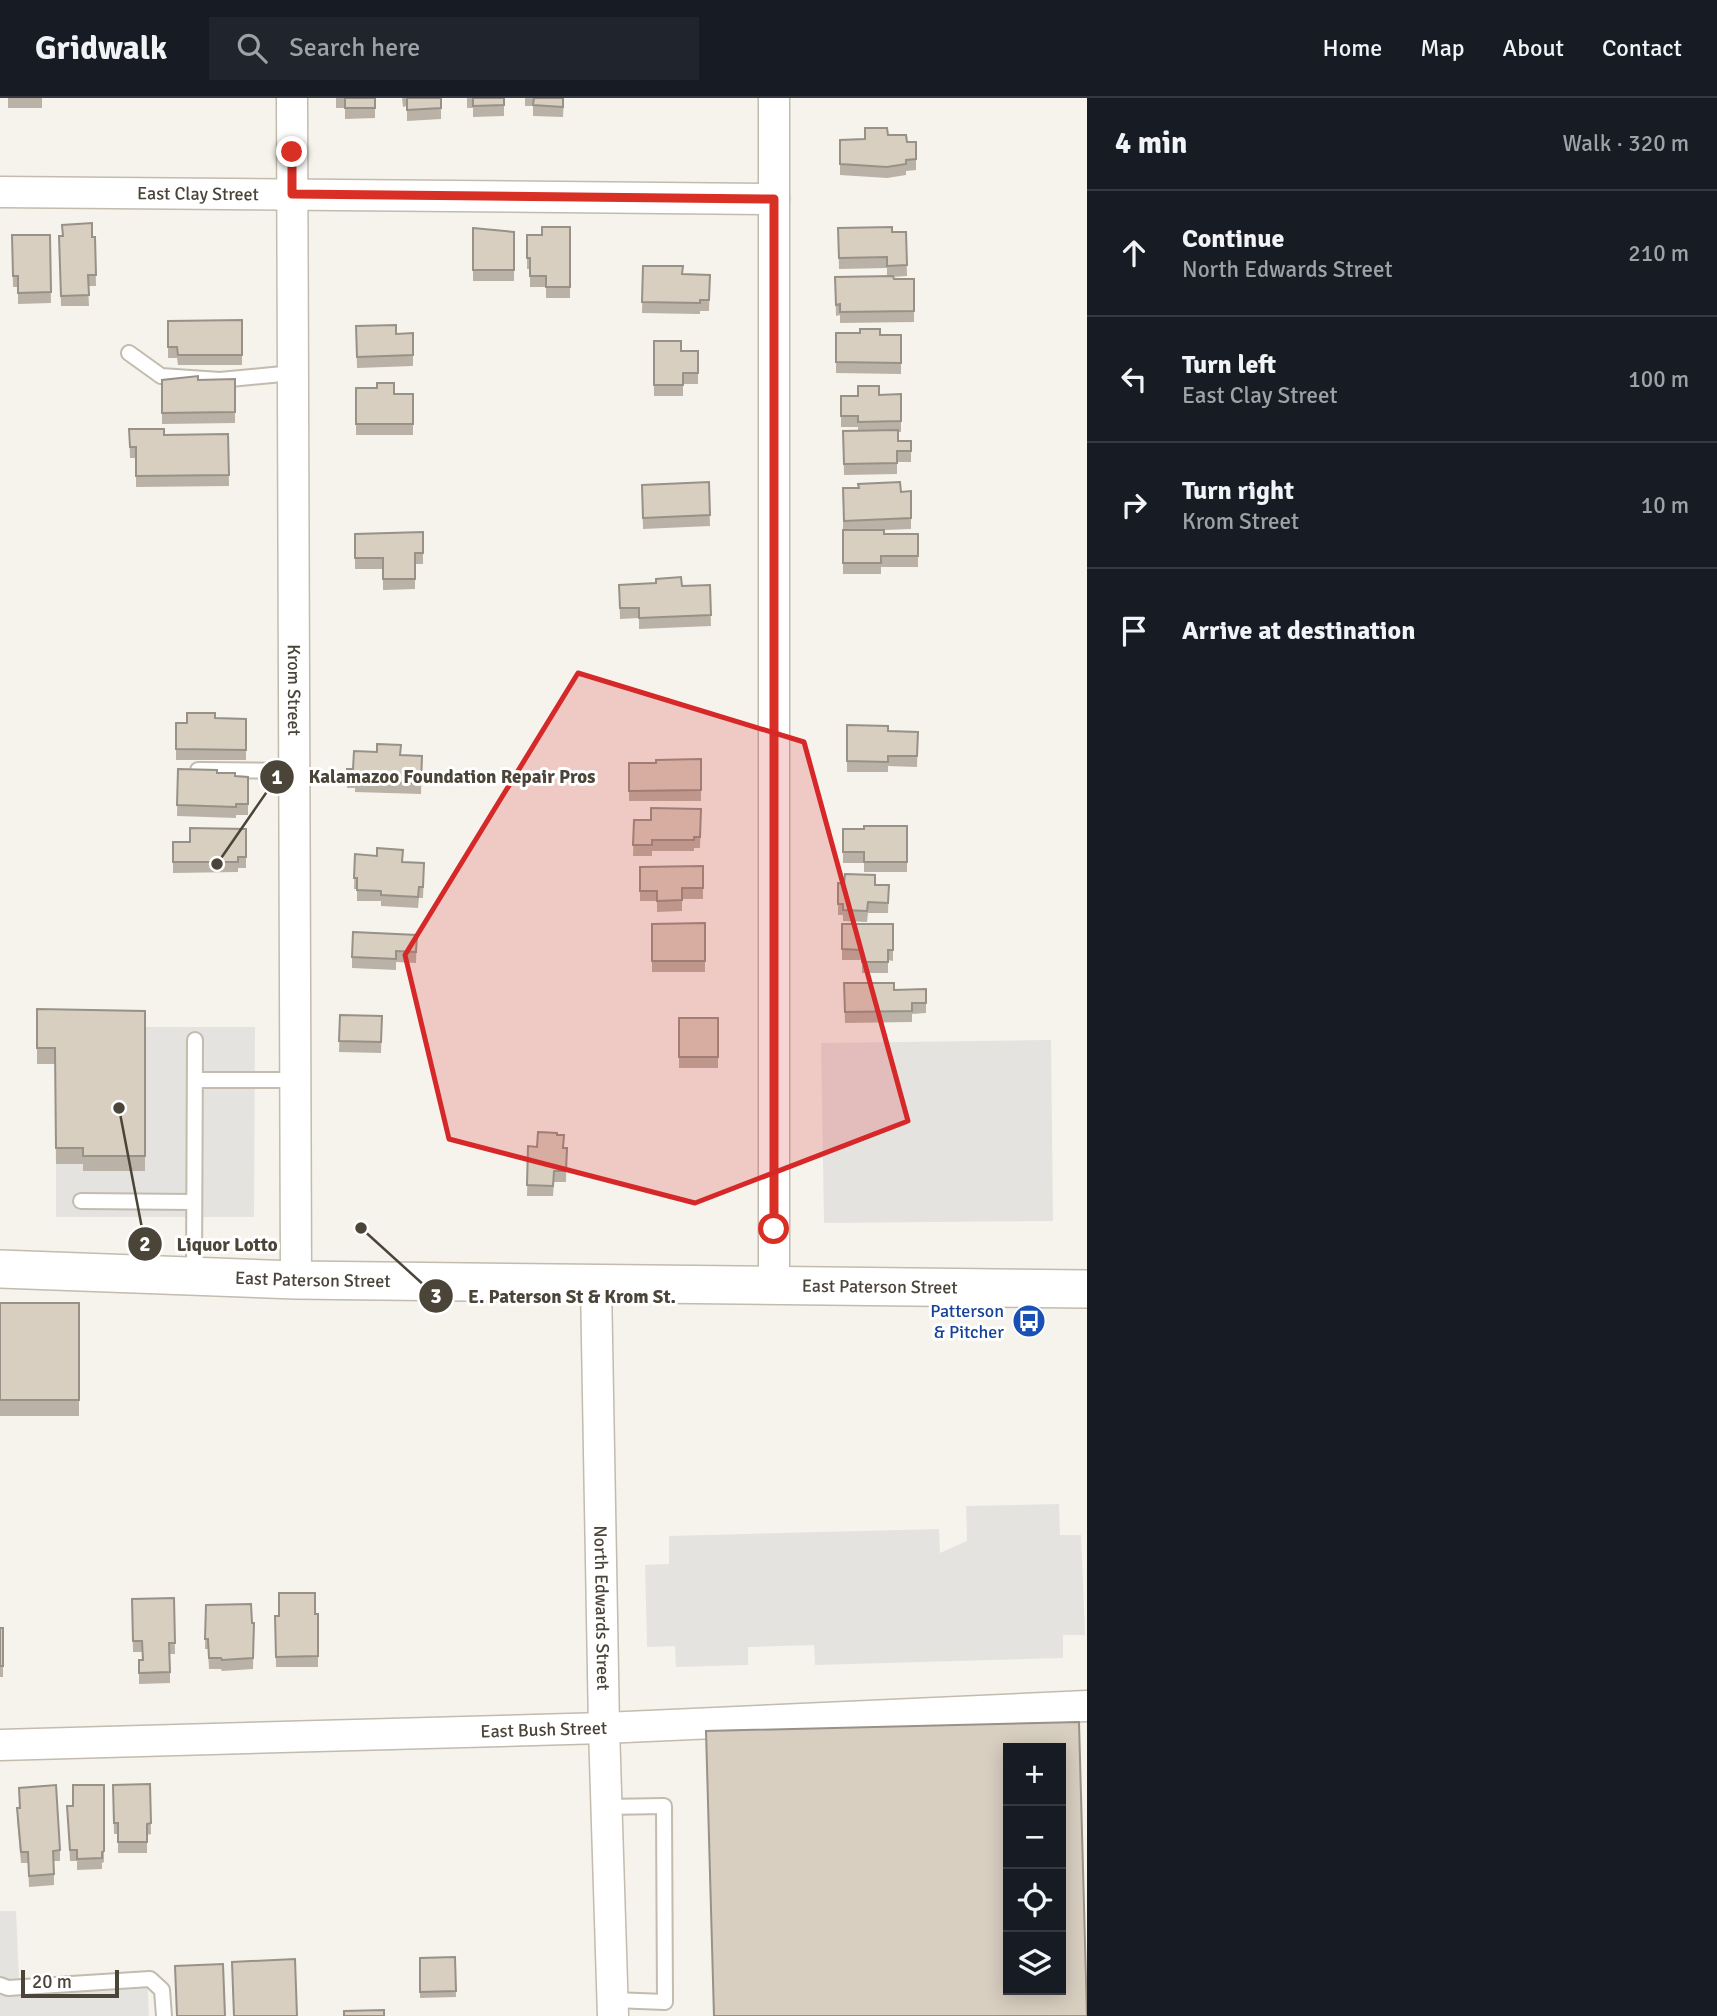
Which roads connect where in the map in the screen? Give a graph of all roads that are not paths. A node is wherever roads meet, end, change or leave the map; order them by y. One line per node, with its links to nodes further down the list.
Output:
1 (292, 98): 4 (street, Krom Street)
2 (774, 98): 5 (street)
3 (0, 192): 4 (street, East Clay Street)
4 (292, 194): 5 (street, East Clay Street); 7 (street, Krom Street)
5 (774, 199): 19 (street)
6 (129, 353): 7 (lane)
7 (293, 373): 9 (street, Krom Street)
8 (183, 770): 9 (lane)
9 (294, 771): 12 (street, Krom Street)
10 (195, 1040): 11 (lane)
11 (195, 1080): 12 (lane); 14 (lane)
12 (295, 1080): 17 (street, Krom Street)
13 (81, 1201): 14 (lane)
14 (194, 1202): 16 (lane)
15 (0, 1269): 16 (street, East Paterson Street)
16 (194, 1275): 17 (street, East Paterson Street)
17 (296, 1280): 18 (street, East Paterson Street)
18 (596, 1284): 19 (street, East Paterson Street); 22 (street, North Edwards Street)
19 (774, 1287): 20 (street, East Paterson Street)
20 (1087, 1289)
21 (1087, 1706): 22 (street, East Bush Street)
22 (604, 1728): 23 (street, East Bush Street); 24 (street, North Edwards Street)
23 (0, 1745)
24 (607, 1807): 26 (street, North Edwards Street); 26 (lane)
25 (0, 1985): 27 (lane)
26 (613, 2008)
27 (164, 2016)

